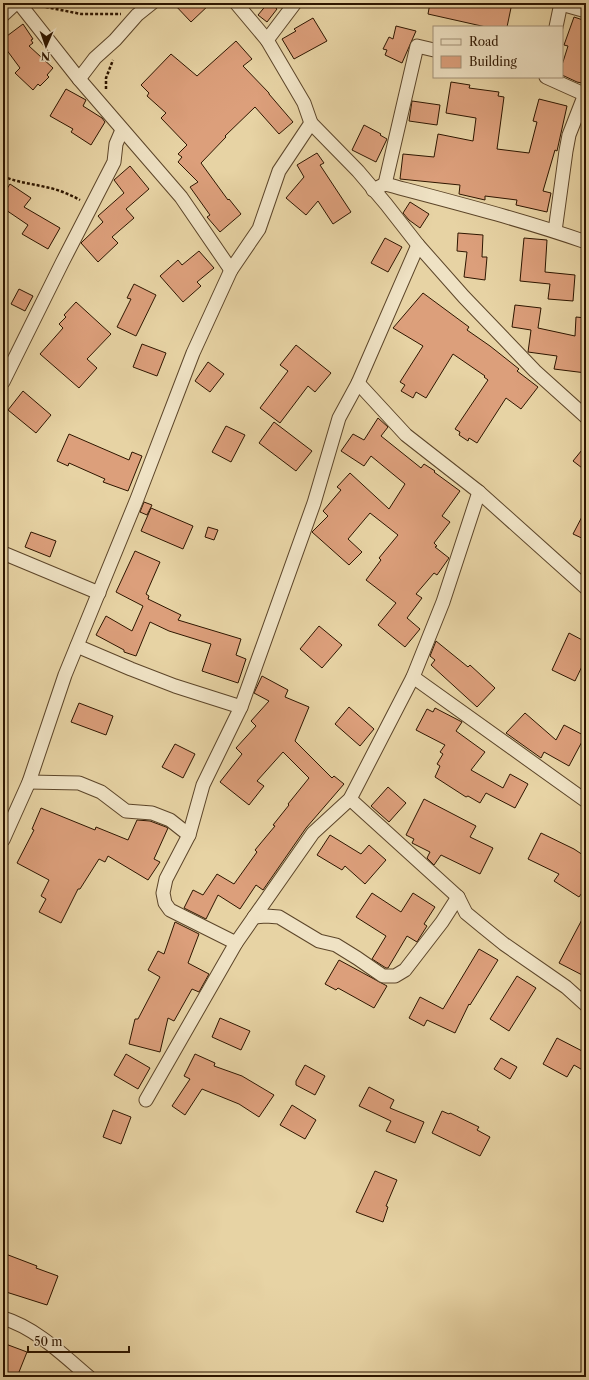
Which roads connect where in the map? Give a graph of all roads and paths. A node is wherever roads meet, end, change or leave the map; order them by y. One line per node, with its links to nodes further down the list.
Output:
1 (18, 3): 8 (street); 15 (street)
2 (152, 3): 9 (street)
3 (236, 3): 12 (street)
4 (295, 3): 12 (street)
5 (561, 3): 7 (street); 10 (street)
6 (33, 4): 9 (path)
7 (586, 11)
8 (3, 15)
9 (137, 15): 11 (street)
10 (556, 26)
11 (115, 40): 15 (street); 17 (path)
12 (267, 40): 18 (street)
13 (433, 50): 21 (street)
14 (548, 78): 16 (street)
15 (79, 79): 17 (street)
16 (585, 95): 24 (street)
17 (104, 108): 19 (street)
18 (311, 123): 22 (street); 27 (street)
19 (122, 130): 23 (street); 27 (street)
20 (3, 176): 23 (path)
21 (385, 184): 22 (street); 24 (street)
22 (373, 190): 26 (street)
23 (91, 206): 28 (street)
24 (555, 231): 25 (street)
25 (586, 242)
26 (418, 245): 29 (street); 30 (street)
27 (231, 270): 34 (street)
28 (3, 382)
29 (358, 383): 31 (street); 37 (street)
30 (586, 417)
31 (479, 492): 33 (street); 36 (street)
32 (3, 553): 34 (street)
33 (586, 588)
34 (99, 593): 35 (street)
35 (77, 646): 37 (street); 38 (street)
36 (413, 677): 39 (street); 40 (street)
37 (241, 707): 41 (street)
38 (29, 782): 41 (street); 42 (street)
39 (350, 799): 43 (street); 44 (street)
40 (586, 801)
41 (189, 835): 45 (street)
42 (3, 840)
43 (458, 897): 44 (street); 46 (street)
44 (254, 917): 45 (street)
45 (236, 943): 47 (street)
46 (586, 1005)
47 (146, 1100)
48 (3, 1318): 49 (street)
49 (89, 1377)

